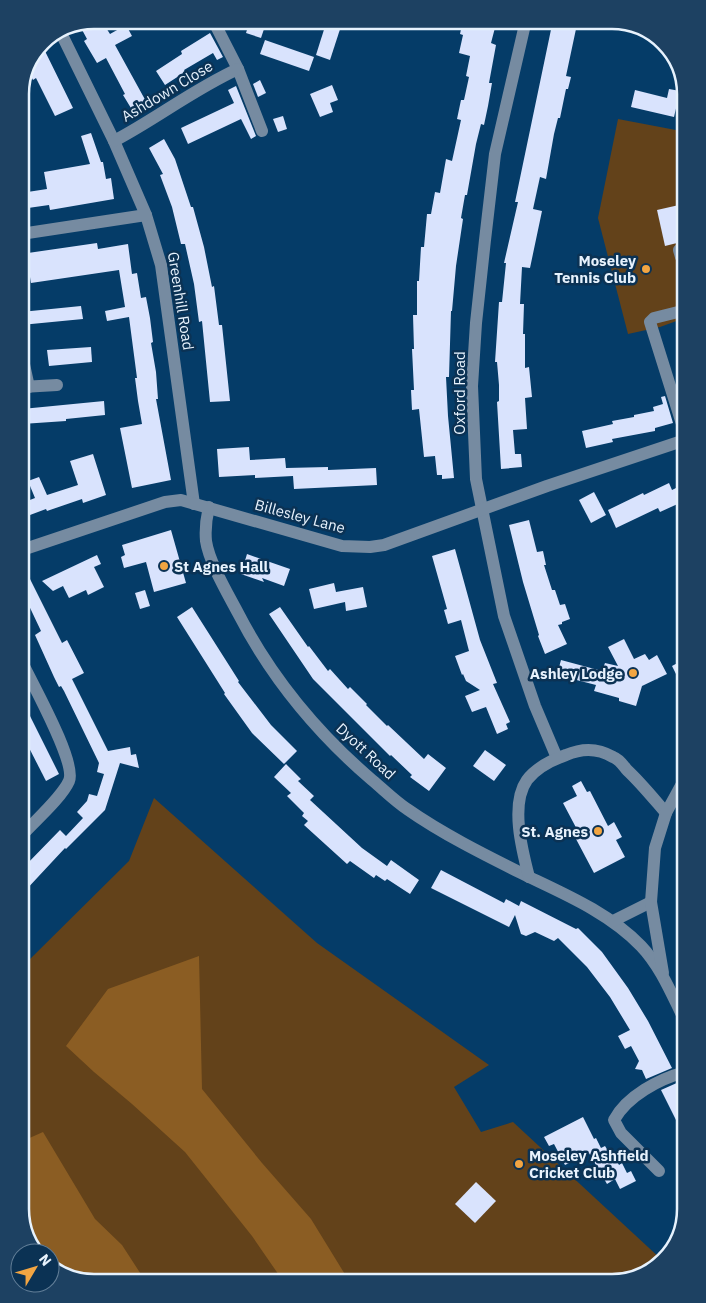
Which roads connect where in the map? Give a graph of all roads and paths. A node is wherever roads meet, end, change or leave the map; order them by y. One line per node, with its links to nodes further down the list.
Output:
1 (218, 29): 4 (street, Ashdown Close)
2 (524, 29): 16 (street, Oxford Road)
3 (63, 36): 6 (street, Greenhill Road)
4 (238, 69): 5 (street, Ashdown Close); 6 (street, Ashdown Close)
5 (262, 132)
6 (114, 141): 7 (street, Greenhill Road)
7 (146, 216): 8 (street); 14 (street, Greenhill Road)
8 (29, 233)
9 (677, 312): 12 (street)
10 (57, 384): 11 (street)
11 (29, 387)
12 (677, 408)
13 (677, 443): 16 (street, Billesley Lane)
14 (194, 504): 15 (street, Billesley Lane); 17 (street, Billesley Lane)
15 (209, 507): 16 (street, Billesley Lane); 23 (street, Dyott Road)
16 (481, 510): 19 (street, Oxford Road)
17 (29, 548)
18 (29, 677): 22 (street)
19 (557, 758): 21 (street); 23 (street)
20 (677, 793): 21 (street)
21 (666, 813): 24 (street)
22 (29, 828)
23 (529, 877): 25 (street, Dyott Road)
24 (651, 902): 25 (street); 26 (street)
25 (613, 921): 26 (street, Dyott Road)
26 (664, 978): 27 (street)
27 (677, 1005)
28 (677, 1075): 29 (street)
29 (659, 1171)

